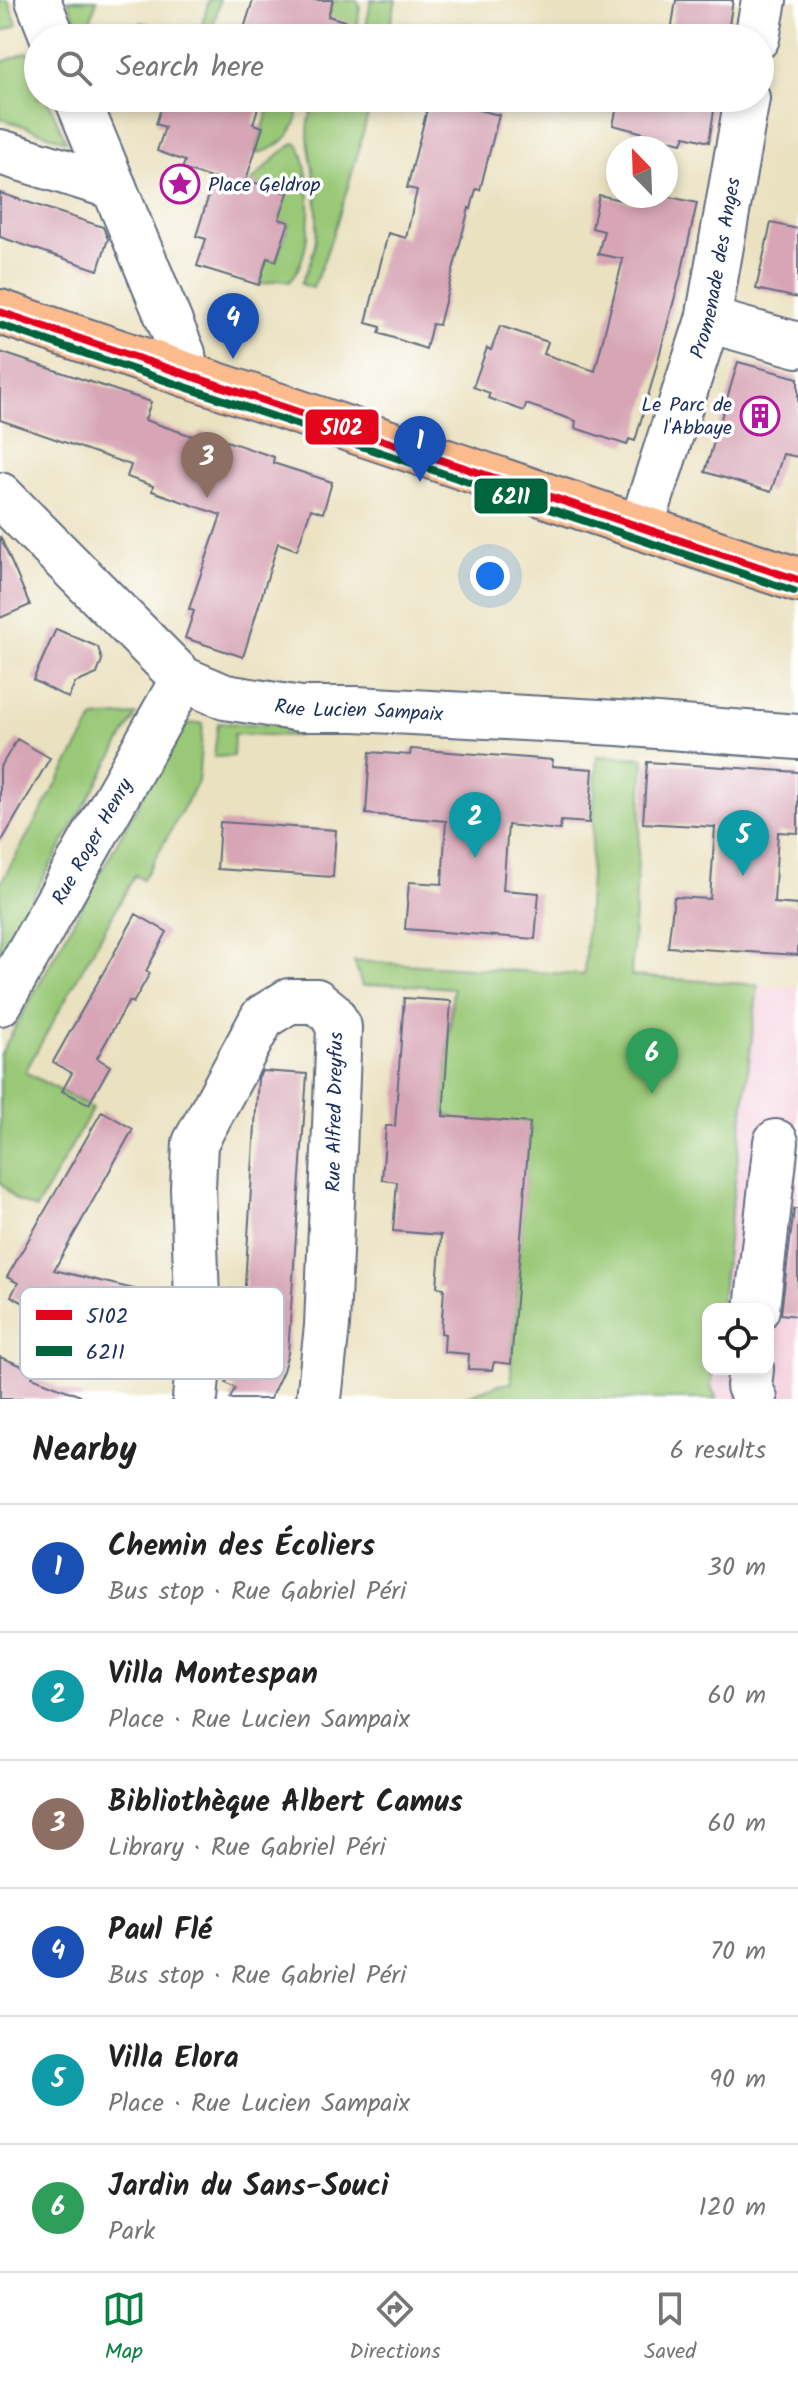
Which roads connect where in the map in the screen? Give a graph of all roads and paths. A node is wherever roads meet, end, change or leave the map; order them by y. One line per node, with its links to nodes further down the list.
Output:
1 (38, 0): 3 (street)
2 (764, 0): 4 (street)
3 (47, 24)
4 (760, 24)
5 (83, 112): 8 (street)
6 (745, 112): 10 (street, Promenade des Anges)
7 (0, 152): 8 (street)
8 (114, 187): 12 (street)
9 (0, 312): 12 (main road)
10 (708, 320): 11 (street); 14 (street, Promenade des Anges)
11 (798, 345)
12 (185, 374): 14 (main road)
13 (0, 495): 16 (street, Rue Lucien Sampaix)
14 (641, 527): 15 (main road)
15 (798, 580)
16 (183, 679): 17 (street, Rue Lucien Sampaix); 18 (street, Rue Roger Henry)
17 (778, 736)
18 (0, 1003)
19 (776, 1142): 21 (street)
20 (197, 1287): 25 (street, Rue Alfred Dreyfus)
21 (758, 1303)
22 (750, 1375): 26 (street)
23 (197, 1379): 24 (street, Rue Alfred Dreyfus)
24 (195, 1399)
25 (319, 1399)
26 (755, 1399)

